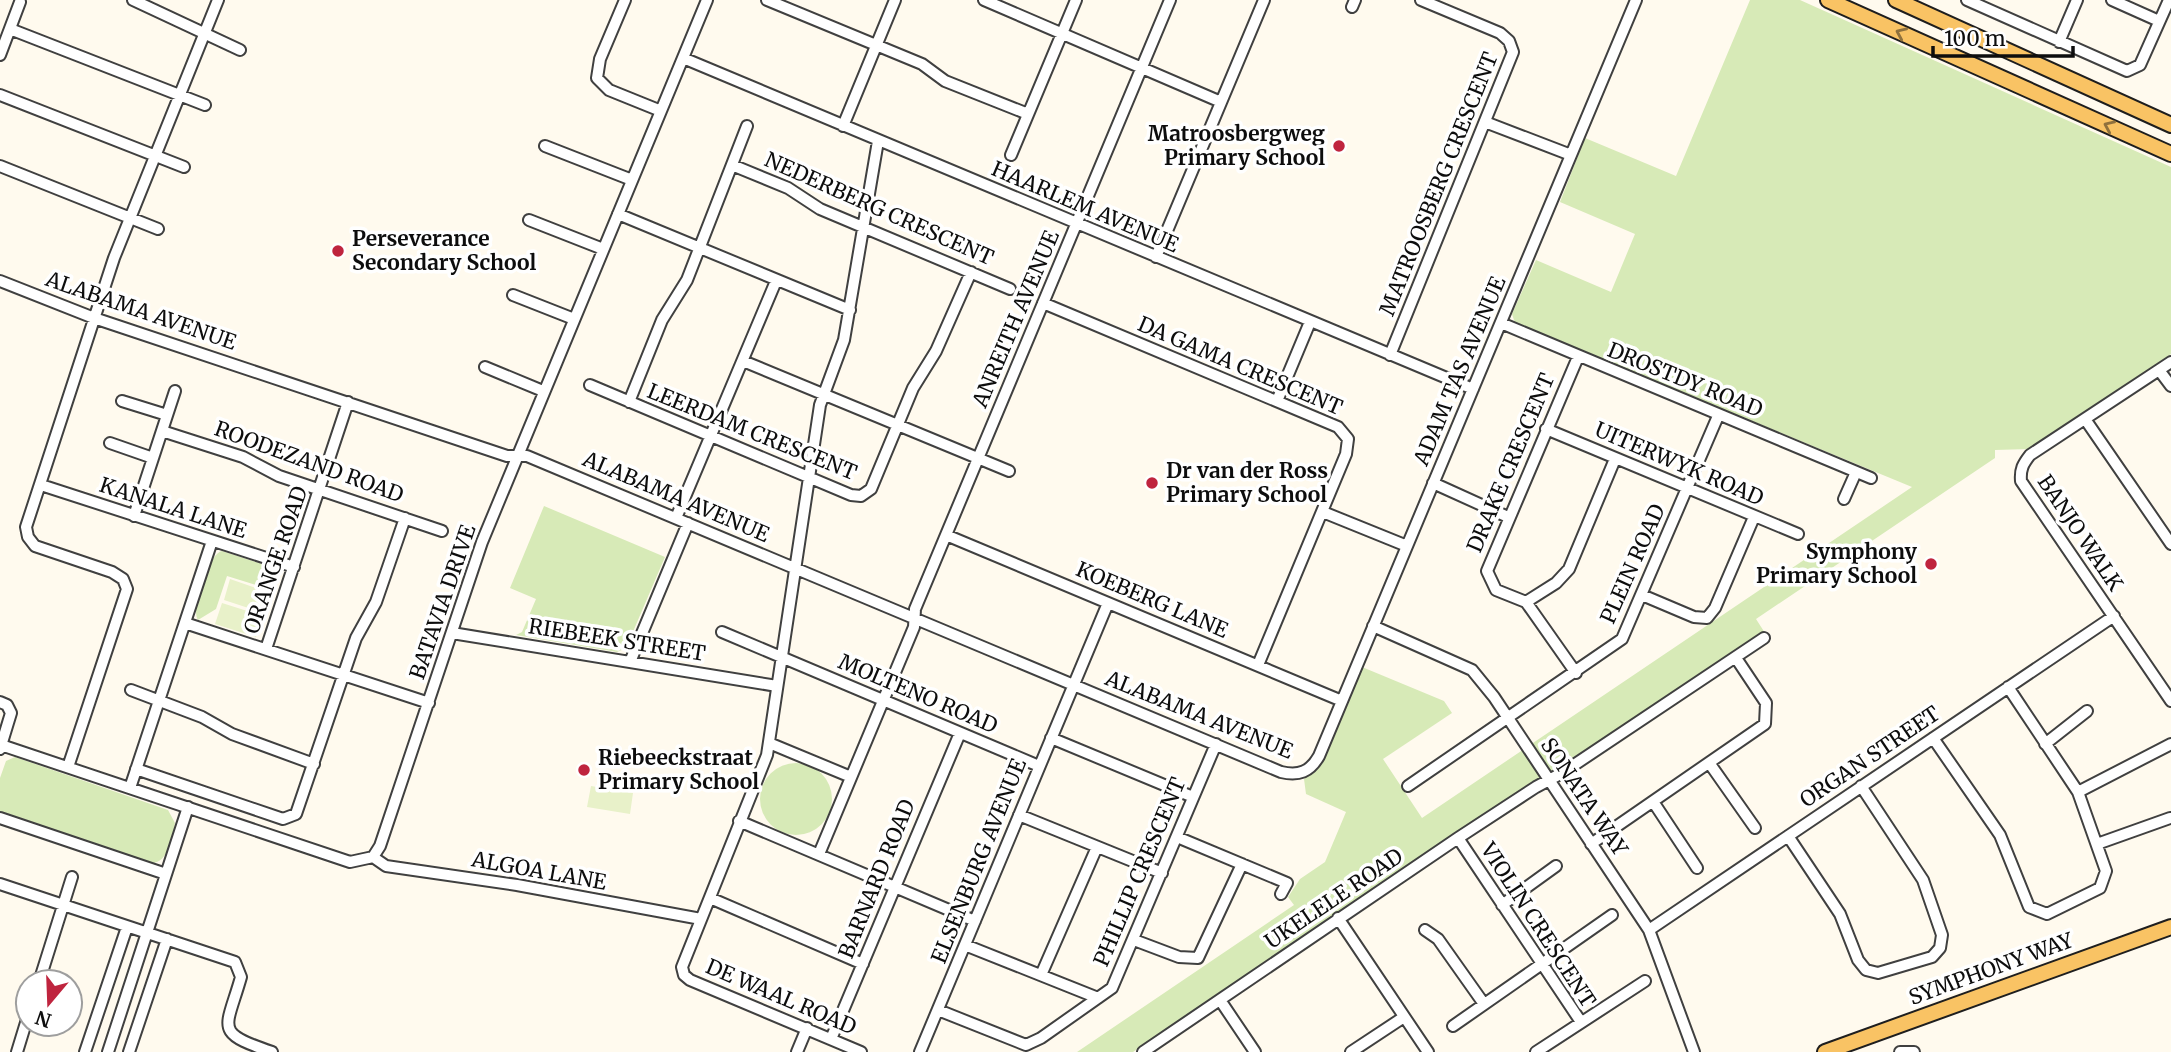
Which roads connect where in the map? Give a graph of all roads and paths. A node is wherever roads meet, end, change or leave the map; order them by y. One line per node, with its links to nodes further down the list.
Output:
1 (133, 0): 23 (street)
2 (218, 0): 23 (street)
3 (625, 0): 35 (street)
4 (707, 0): 29 (street, BATAVIA DRIVE)
5 (767, 0): 20 (street)
6 (895, 0): 26 (street)
7 (986, 0): 24 (street)
8 (1076, 0): 24 (street)
9 (1170, 0): 30 (street, ANREITH AVENUE)
10 (1264, 0): 33 (street)
11 (1421, 0): 37 (street, MATROOSBERG CRESCENT)
12 (1636, 0): 46 (street, ADAM TAS AVENUE)
13 (1828, 0): 43 (main road, one-way to 13)
14 (1895, 0): 38 (main road)
15 (1968, 0): 25 (street)
16 (2077, 0): 25 (street)
17 (2112, 0): 21 (street)
18 (2169, 0): 21 (street)
19 (20, 2): 22 (street)
20 (794, 5): 26 (street)
21 (2159, 21): 25 (street)
22 (10, 29): 28 (street); 32 (street)
23 (204, 31): 27 (street); 32 (street)
24 (1061, 34): 30 (street); 36 (street)
25 (2059, 42)
26 (876, 46): 36 (street); 40 (street)
27 (240, 50)
28 (0, 55)
29 (683, 58): 35 (street, BATAVIA DRIVE); 40 (street, HAARLEM AVENUE)
30 (1142, 68): 33 (street); 54 (street, ANREITH AVENUE)
31 (0, 95): 44 (street)
32 (177, 95): 34 (street); 44 (street)
33 (1221, 102): 59 (street)
34 (205, 105)
35 (661, 111): 50 (street, BATAVIA DRIVE)
36 (1028, 114): 45 (street)
37 (1485, 122): 46 (street); 71 (street, MATROOSBERG CRESCENT)
38 (2171, 125)
39 (747, 126): 47 (street, NEDERBERG CRESCENT)
40 (843, 126): 41 (street, HAARLEM AVENUE)
41 (878, 141): 54 (street, HAARLEM AVENUE); 55 (street, DE WAAL ROAD)
42 (545, 146): 50 (street)
43 (2171, 154)
44 (154, 155): 49 (street); 52 (street)
45 (1011, 155)
46 (1571, 155): 70 (street, ADAM TAS AVENUE)
47 (732, 165): 55 (street, NEDERBERG CRESCENT); 58 (street, NEDERBERG CRESCENT)
48 (0, 166): 52 (street)
49 (184, 167)
50 (632, 180): 51 (street, BATAVIA DRIVE)
51 (618, 214): 57 (street, BATAVIA DRIVE); 58 (street)
52 (130, 218): 56 (street); 67 (street)
53 (529, 220): 57 (street)
54 (1076, 224): 59 (street, HAARLEM AVENUE); 65 (street, ANREITH AVENUE)
55 (864, 227): 60 (street, NEDERBERG CRESCENT); 66 (street, DE WAAL ROAD)
56 (158, 229)
57 (603, 249): 68 (street, BATAVIA DRIVE)
58 (700, 249): 62 (street); 86 (street, NEDERBERG CRESCENT)
59 (1156, 257): 69 (street, HAARLEM AVENUE)
60 (971, 272): 63 (street, NEDERBERG CRESCENT); 90 (street, LEERDAM CRESCENT)
61 (0, 281): 67 (street, ALABAMA AVENUE)
62 (776, 281): 66 (street); 73 (street)
63 (1010, 289)
64 (513, 295): 68 (street)
65 (1043, 303): 84 (street, DA GAMA CRESCENT); 97 (street, ANREITH AVENUE)
66 (850, 310): 82 (street, DE WAAL ROAD)
67 (94, 318): 85 (street, ALABAMA AVENUE); 104 (street)
68 (574, 319): 81 (street, BATAVIA DRIVE)
69 (1311, 322): 71 (street, HAARLEM AVENUE); 84 (street)
70 (1501, 323): 72 (street, DROSTDY ROAD); 79 (street, ADAM TAS AVENUE)
71 (1390, 355): 79 (street, HAARLEM AVENUE)
72 (1578, 357): 88 (street, DROSTDY ROAD); 91 (street, DRAKE CRESCENT)
73 (743, 361): 82 (street); 93 (street)
74 (2171, 362): 76 (street, BANJO WALK)
75 (485, 367): 81 (street)
76 (2159, 370): 78 (street); 89 (street, BANJO WALK)
77 (590, 385): 86 (street, LEERDAM CRESCENT)
78 (2171, 386)
79 (1473, 388): 103 (street, ADAM TAS AVENUE)
80 (175, 391): 87 (street)
81 (543, 391): 95 (street, BATAVIA DRIVE)
82 (823, 393): 90 (street); 101 (street, DE WAAL ROAD)
83 (122, 401): 87 (street)
84 (1277, 401): 108 (street, DA GAMA CRESCENT)
85 (348, 402): 95 (street, ALABAMA AVENUE); 106 (street, ORANGE ROAD)
86 (629, 402): 93 (street, LEERDAM CRESCENT)
87 (167, 415): 92 (street)
88 (1717, 415): 100 (street, DROSTDY ROAD); 105 (street, PLEIN ROAD)
89 (2085, 419): 119 (street); 126 (street, BANJO WALK)
90 (898, 425): 97 (street); 101 (street, LEERDAM CRESCENT)
91 (1546, 429): 98 (street, UITERWYK ROAD); 110 (street, DRAKE CRESCENT)
92 (162, 431): 96 (street); 106 (street, ROODEZAND ROAD)
93 (711, 436): 101 (street, LEERDAM CRESCENT); 113 (street)
94 (110, 443): 96 (street)
95 (516, 456): 113 (street, ALABAMA AVENUE); 131 (street, BATAVIA DRIVE)
96 (153, 458): 109 (street)
97 (978, 458): 99 (street); 117 (street, ANREITH AVENUE)
98 (1615, 459): 105 (street, UITERWYK ROAD); 124 (street)
99 (1009, 471)
100 (1856, 472): 102 (street, DROSTDY ROAD); 107 (street)
101 (808, 478): 122 (street, DE WAAL ROAD)
102 (1871, 478)
103 (1433, 483): 110 (street); 120 (street, ADAM TAS AVENUE)
104 (41, 485): 109 (street, KANALA LANE); 164 (street)
105 (1687, 489): 111 (street, UITERWYK ROAD); 123 (street, PLEIN ROAD)
106 (320, 490): 112 (street, ROODEZAND ROAD); 121 (street, ORANGE ROAD)
107 (1844, 499)
108 (1323, 512): 120 (street); 137 (street, DA GAMA CRESCENT)
109 (134, 516): 118 (street, KANALA LANE)
110 (1508, 517): 124 (street, DRAKE CRESCENT)
111 (1754, 517): 116 (street, UITERWYK ROAD); 123 (street)
112 (405, 518): 115 (street, ROODEZAND ROAD); 139 (street)
113 (676, 518): 114 (street, ALABAMA AVENUE)
114 (688, 523): 122 (street, ALABAMA AVENUE); 136 (street)
115 (442, 531)
116 (1798, 534)
117 (946, 535): 125 (street, KOEBERG LANE); 127 (street, ANREITH AVENUE)
118 (212, 541): 121 (street, KANALA LANE); 128 (street)
119 (2171, 544)
120 (1407, 546): 129 (street, ADAM TAS AVENUE)
121 (294, 567): 133 (street, ORANGE ROAD)
122 (794, 568): 127 (street, ALABAMA AVENUE); 134 (street, DE WAAL ROAD)
123 (1642, 596): 138 (street, PLEIN ROAD)
124 (1526, 602): 138 (street)
125 (1108, 603): 137 (street, KOEBERG LANE); 140 (street, ELSENBURG AVENUE)
126 (2114, 616): 142 (street, ORGAN STREET); 147 (street, BANJO WALK)
127 (915, 618): 140 (street, ALABAMA AVENUE); 145 (street, ANREITH AVENUE)
128 (185, 623): 133 (street); 144 (street)
129 (1373, 626): 146 (street, ADAM TAS AVENUE); 151 (street, SONATA WAY)
130 (722, 632): 134 (street, MOLTENO ROAD)
131 (452, 633): 136 (street, RIEBEEK STREET); 149 (street, BATAVIA DRIVE)
132 (1764, 638): 135 (street, UKELELE ROAD)
133 (266, 649): 139 (street)
134 (781, 658): 141 (street, DE WAAL ROAD); 145 (street, MOLTENO ROAD)
135 (1736, 658): 162 (street); 167 (street, UKELELE ROAD)
136 (630, 662): 141 (street, RIEBEEK STREET)
137 (1258, 666): 146 (street, KOEBERG LANE)
138 (1576, 673): 151 (street, PLEIN ROAD)
139 (345, 676): 149 (street); 161 (street)
140 (1074, 685): 153 (street, ELSENBURG AVENUE); 156 (street, ALABAMA AVENUE)
141 (777, 686): 155 (street, DE WAAL ROAD)
142 (2008, 687): 154 (street, ORGAN STREET); 157 (street)
143 (131, 690): 144 (street)
144 (159, 700): 161 (street); 165 (street)
145 (883, 700): 152 (street, MOLTENO ROAD); 166 (street, ANREITH AVENUE)
146 (1342, 701): 160 (street, ADAM TAS AVENUE)
147 (2171, 701)
148 (0, 702): 159 (street)
149 (429, 704): 187 (street, BATAVIA DRIVE)
150 (2087, 711): 157 (street)
151 (1507, 717): 167 (street, SONATA WAY); 168 (street, PLEIN ROAD)
152 (960, 733): 163 (street, MOLTENO ROAD); 195 (street, BARNARD ROAD)
153 (1051, 738): 163 (street, ELSENBURG AVENUE); 172 (street)
154 (1933, 738): 169 (street, ORGAN STREET); 184 (street)
155 (769, 743): 166 (street); 178 (street, DE WAAL ROAD)
156 (1216, 744): 160 (street, ALABAMA AVENUE); 172 (street, PHILLIP CRESCENT)
157 (2045, 744): 171 (street)
158 (2171, 744): 171 (street)
159 (1, 747): 164 (street)
160 (1319, 756)
161 (314, 764): 165 (street)
162 (1710, 764): 173 (street); 179 (street)
163 (1040, 766): 175 (street, ELSENBURG AVENUE)
164 (68, 767): 170 (street)
165 (136, 769): 170 (street)
166 (851, 777): 186 (street, ANREITH AVENUE)
167 (1549, 780): 182 (street, UKELELE ROAD); 183 (street, SONATA WAY)
168 (1408, 786)
169 (1861, 786): 181 (street, ORGAN STREET); 181 (street)
170 (130, 788): 174 (street)
171 (2078, 792): 184 (street)
172 (1193, 797): 180 (street, PHILLIP CRESCENT)
173 (1654, 803): 183 (street); 190 (street)
174 (188, 807): 187 (street); 192 (street)
175 (1019, 814): 185 (street); 203 (street, ELSENBURG AVENUE)
176 (0, 818): 192 (street)
177 (2170, 818): 184 (street)
178 (739, 821): 186 (street); 197 (street, DE WAAL ROAD)
179 (1755, 828)
180 (1177, 836): 188 (street); 191 (street, PHILLIP CRESCENT)
181 (1788, 836): 207 (street, ORGAN STREET)
182 (1458, 838): 199 (street, VIOLIN CRESCENT); 201 (street, UKELELE ROAD)
183 (1591, 844): 207 (street, SONATA WAY)
184 (2098, 844)
185 (1097, 847): 191 (street); 215 (street)
186 (819, 854): 195 (street)
187 (373, 857): 202 (street, ALGOA LANE)
188 (1242, 864): 196 (street); 210 (street)
189 (1556, 866): 199 (street)
190 (1697, 867)
191 (1162, 873): 210 (street, PHILLIP CRESCENT)
192 (166, 874): 208 (street)
193 (72, 877): 198 (street)
194 (0, 884): 198 (street)
195 (895, 886): 203 (street); 212 (street, BARNARD ROAD)
196 (1281, 894)
197 (710, 898): 202 (street, DE WAAL ROAD); 212 (street)
198 (63, 905): 204 (street); 214 (street)
199 (1502, 905): 213 (street, VIOLIN CRESCENT)
200 (1612, 915): 213 (street)
201 (1338, 918): 218 (street, UKELELE ROAD); 221 (street)
202 (701, 919): 224 (street, DE WAAL ROAD)
203 (975, 921): 211 (street, ELSENBURG AVENUE)
204 (127, 927): 208 (street); 226 (street)
205 (2171, 927): 239 (main road, SYMPHONY WAY)
206 (1425, 930): 219 (street)
207 (1649, 930): 238 (street, SONATA WAY)
208 (147, 933): 209 (street); 227 (street)
209 (167, 939): 228 (street); 229 (street)
210 (1134, 940): 217 (street, PHILLIP CRESCENT)
211 (965, 945): 215 (street); 220 (street, ELSENBURG AVENUE)
212 (863, 964): 225 (street, BARNARD ROAD)
213 (1542, 964): 219 (street); 222 (street, VIOLIN CRESCENT)
214 (43, 968)
215 (1041, 975): 217 (street)
216 (1645, 981): 222 (street)
217 (1098, 998): 220 (street, PHILLIP CRESCENT)
218 (1220, 1000): 233 (street, UKELELE ROAD); 234 (street)
219 (1484, 1004): 223 (street)
220 (938, 1010): 232 (street, ELSENBURG AVENUE)
221 (1404, 1017): 235 (street); 236 (street)
222 (1581, 1022): 237 (street, VIOLIN CRESCENT)
223 (1453, 1026)
224 (807, 1028): 225 (street, DE WAAL ROAD); 230 (street)
225 (831, 1040): 231 (street, DE WAAL ROAD)
226 (85, 1052)
227 (108, 1052)
228 (129, 1052)
229 (272, 1052)
230 (797, 1052)
231 (861, 1052)
232 (920, 1052)
233 (1143, 1052)
234 (1255, 1052)
235 (1350, 1052)
236 (1429, 1052)
237 (1536, 1052)
238 (1694, 1052)
239 (1825, 1052)
240 (1900, 1052): 241 (street)
241 (1914, 1052)

